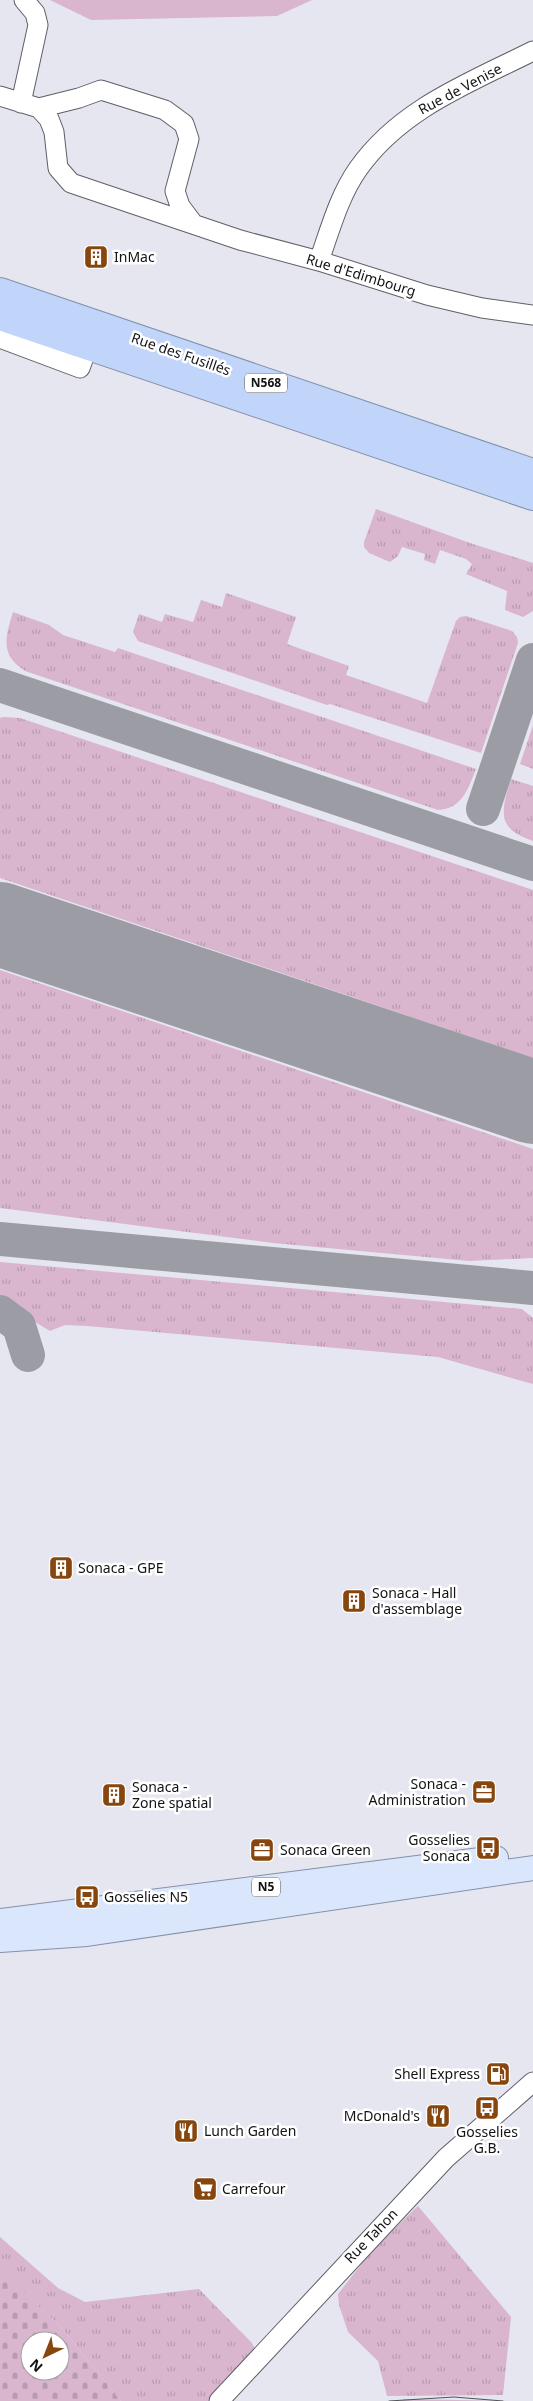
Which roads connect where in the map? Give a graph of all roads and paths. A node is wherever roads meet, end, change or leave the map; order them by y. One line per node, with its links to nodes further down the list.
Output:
1 (24, 0): 4 (street)
2 (533, 50): 7 (street, Rue de Venise)
3 (0, 96): 4 (street)
4 (21, 103): 5 (street)
5 (39, 108): 6 (street, Rue d'Edimbourg); 6 (street)
6 (192, 222): 7 (street, Rue d'Edimbourg)
7 (319, 261): 9 (street, Rue d'Edimbourg)
8 (0, 292): 13 (highway, Rue des Fusillés / N568)
9 (533, 314)
10 (0, 316): 12 (highway, Rue des Fusillés / N568)
11 (0, 338): 12 (street)
12 (84, 357): 14 (highway, Rue des Fusillés / N568)
13 (533, 472)
14 (533, 496)
15 (533, 1853): 17 (main road, N5)
16 (533, 1868): 18 (main road, N5)
17 (0, 1921)
18 (0, 1940)
19 (533, 2082): 20 (street, Rue Tahon)
20 (218, 2401)

